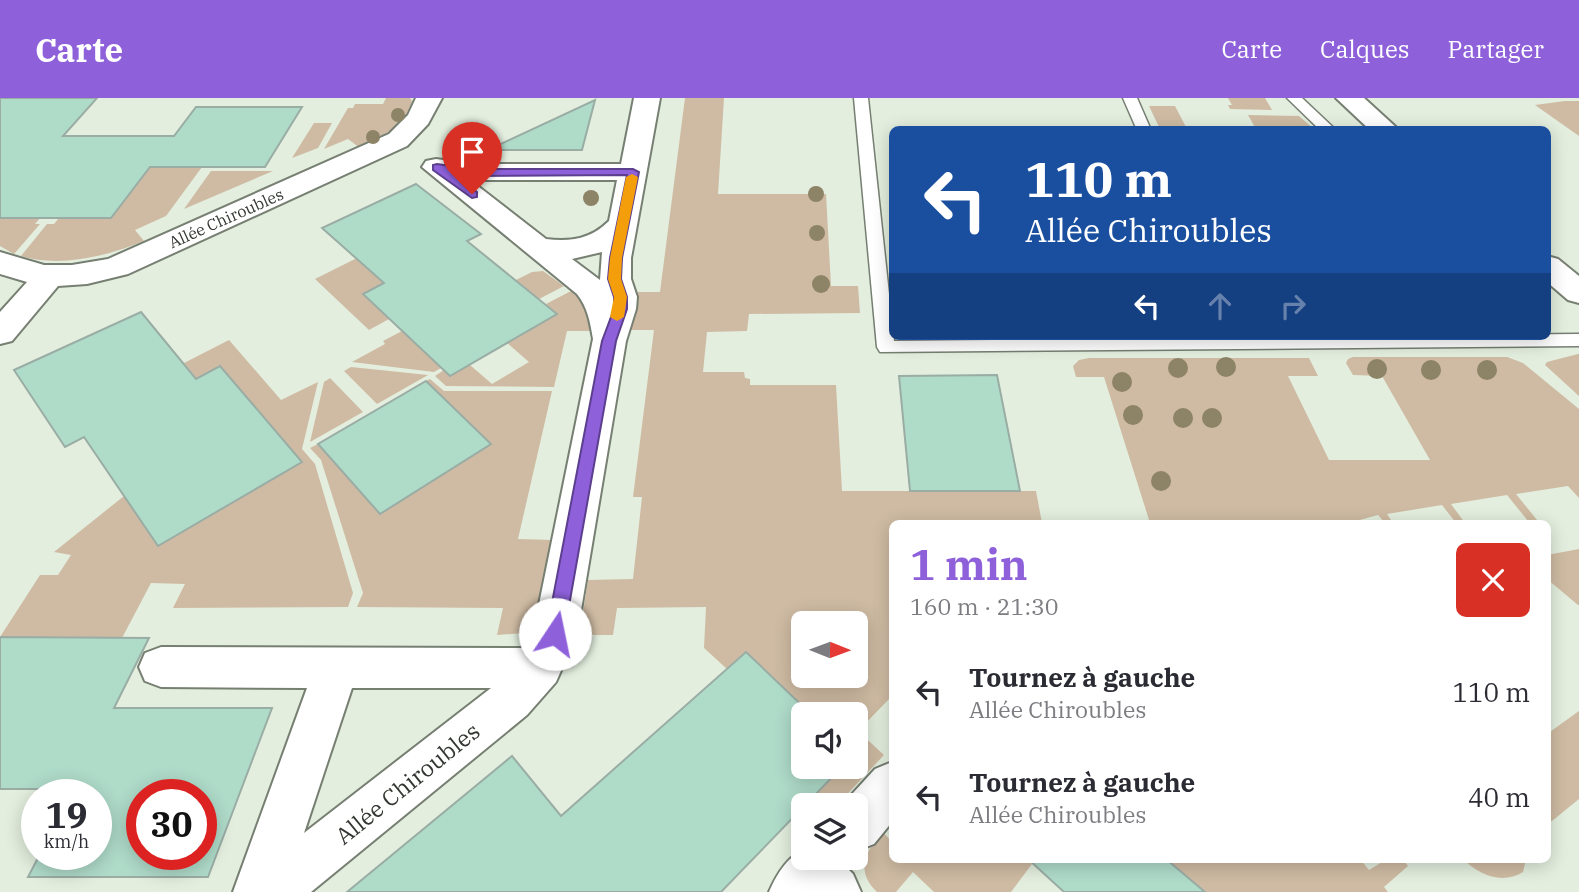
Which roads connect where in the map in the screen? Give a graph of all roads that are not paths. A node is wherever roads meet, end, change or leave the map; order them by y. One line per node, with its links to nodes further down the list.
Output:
1 (429, 98): 10 (street, Allée Chiroubles)
2 (647, 98): 12 (street, Allée Chiroubles)
3 (861, 98): 21 (lane)
4 (1130, 98): 7 (lane)
5 (1294, 98): 8 (lane)
6 (1349, 98): 9 (street)
7 (1142, 126)
8 (1325, 126)
9 (1381, 126)
10 (398, 140): 11 (street, Allée Chiroubles); 17 (street, Allée Chiroubles)
11 (437, 168): 12 (street, Allée Chiroubles); 14 (street, Allée Chiroubles)
12 (633, 172): 13 (street, Allée Chiroubles)
13 (622, 224): 14 (street); 23 (street, Allée Chiroubles)
14 (538, 247): 23 (street, Allée Chiroubles)
15 (0, 262): 17 (street, Allée Chiroubles)
16 (1551, 269): 18 (street)
17 (48, 277): 19 (street)
18 (1579, 293)
19 (0, 333)
20 (1551, 339): 22 (lane)
21 (1238, 340)
22 (1579, 340)
23 (609, 341): 26 (street, Allée Chiroubles)
24 (161, 667): 25 (street)
25 (336, 668): 26 (street); 29 (street)
26 (540, 668): 30 (street, Allée Chiroubles)
27 (889, 789): 28 (street)
28 (868, 813)
29 (259, 892)
30 (270, 892)

